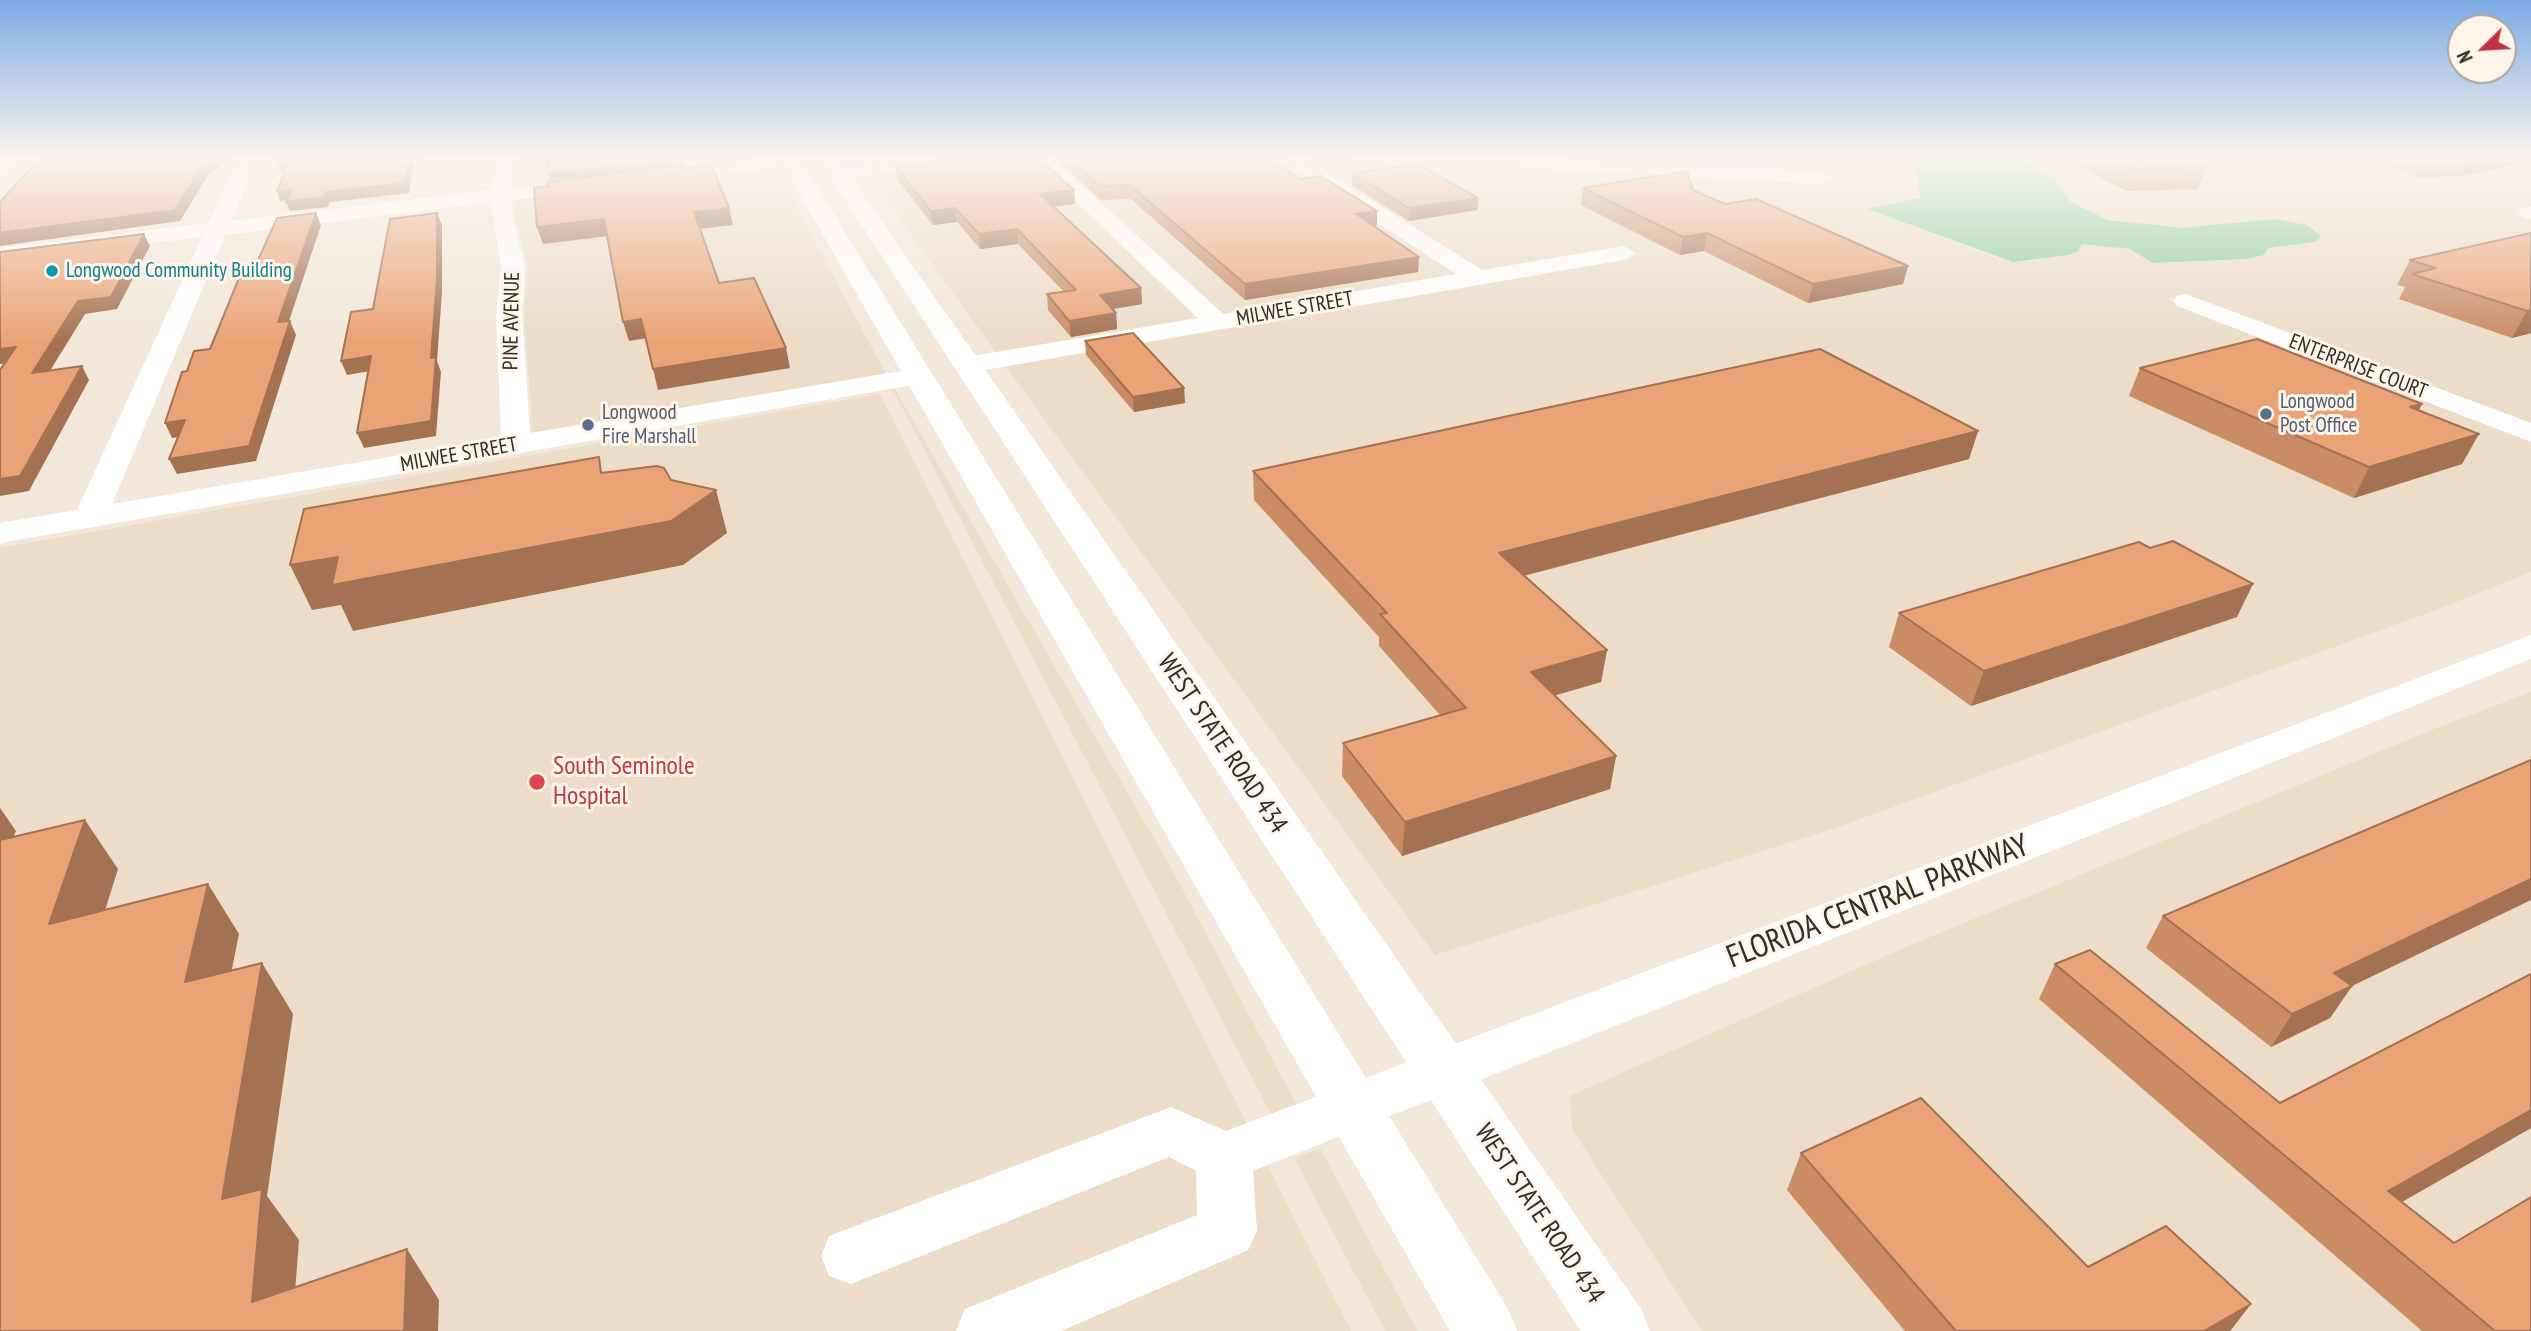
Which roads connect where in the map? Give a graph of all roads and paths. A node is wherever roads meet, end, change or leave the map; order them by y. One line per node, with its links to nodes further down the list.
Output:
1 (221, 218): 8 (street)
2 (308, 218): 8 (street)
3 (502, 218): 18 (street, PINE AVENUE)
4 (825, 218): 14 (street)
5 (869, 218): 15 (street, WEST STATE ROAD 434)
6 (1105, 218): 13 (street)
7 (1384, 218): 11 (street)
8 (216, 229): 10 (street); 19 (street)
9 (1625, 253): 11 (street, MILWEE STREET)
10 (0, 255)
11 (1478, 278): 13 (street, MILWEE STREET)
12 (2186, 301): 17 (street, ENTERPRISE COURT)
13 (1217, 322): 15 (street, MILWEE STREET)
14 (908, 359): 15 (street); 16 (street); 18 (street, MILWEE STREET); 23 (street)
15 (967, 365): 16 (street, WEST STATE ROAD 434)
16 (988, 397): 22 (street, WEST STATE ROAD 434)
17 (2531, 433)
18 (516, 446): 19 (street, MILWEE STREET)
19 (90, 517): 20 (street, MILWEE STREET)
20 (0, 533)
21 (2531, 646): 22 (street, FLORIDA CENTRAL PARKWAY)
22 (1444, 1072): 23 (street, FLORIDA CENTRAL PARKWAY); 28 (street, WEST STATE ROAD 434)
23 (1353, 1108): 24 (street, FLORIDA CENTRAL PARKWAY); 27 (street)
24 (1224, 1157): 25 (street); 26 (street)
25 (851, 1256)
26 (988, 1331)
27 (1485, 1331)
28 (1618, 1331)

